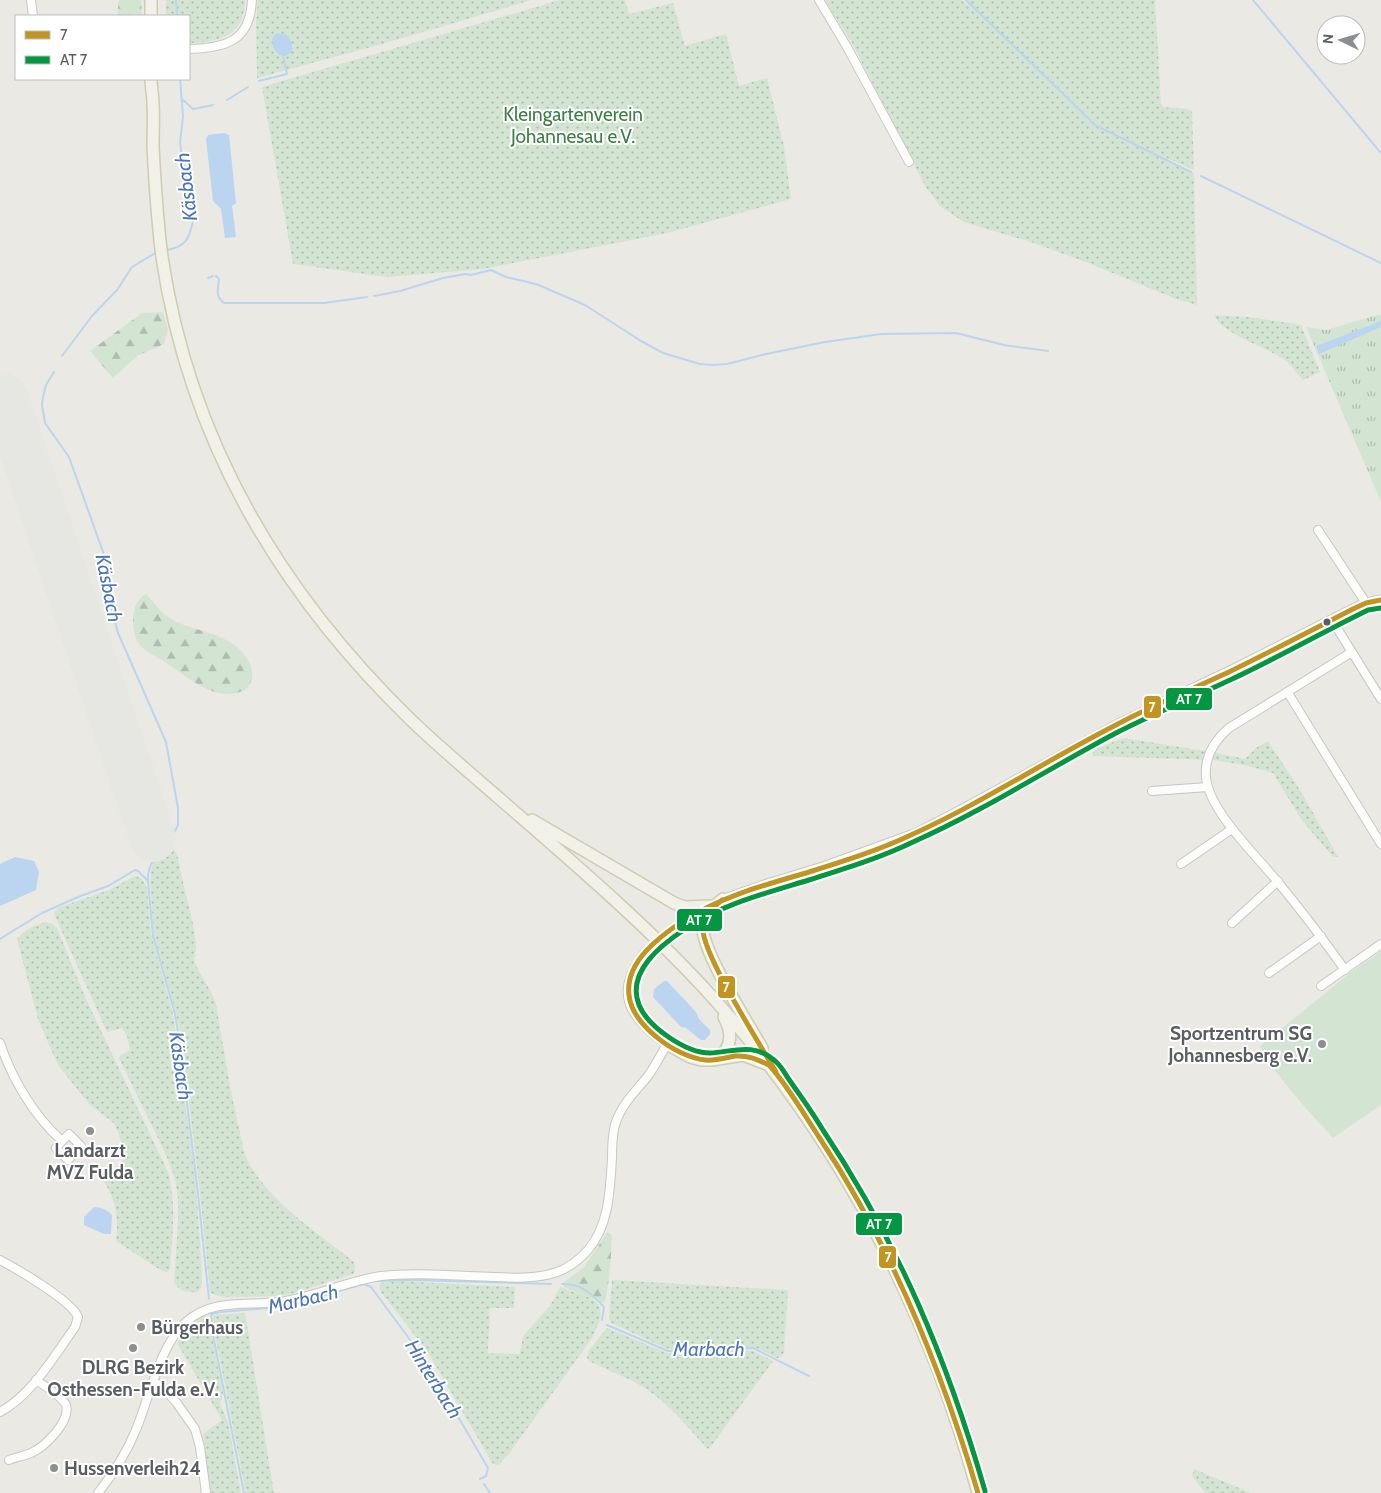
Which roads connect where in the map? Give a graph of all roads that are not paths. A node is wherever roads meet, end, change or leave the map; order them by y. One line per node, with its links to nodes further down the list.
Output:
1 (30, 0): 4 (street)
2 (252, 0): 5 (street)
3 (818, 0): 7 (street)
4 (33, 15)
5 (190, 49)
6 (153, 84): 17 (main road)
7 (909, 162)
8 (1318, 530): 10 (street)
9 (1381, 600): 10 (street)
10 (1366, 603): 11 (street)
11 (1332, 620): 12 (street); 22 (street)
12 (1352, 652): 13 (street); 14 (street)
13 (1288, 693): 15 (street); 19 (street)
14 (1381, 700)
15 (1208, 787): 16 (street); 18 (street)
16 (1152, 790)
17 (498, 797): 23 (main road); 30 (main road)
18 (1232, 828): 20 (street); 21 (street)
19 (1381, 844)
20 (1181, 864)
21 (1278, 882): 24 (street); 25 (street)
22 (723, 900): 23 (street); 35 (main road)
23 (709, 906): 32 (street, bridge)
24 (1232, 923)
25 (1321, 936): 27 (street); 28 (street)
26 (1381, 944): 27 (street)
27 (1345, 970): 29 (street)
28 (1269, 973)
29 (1321, 986)
30 (715, 1000): 33 (main road); 34 (main road)
31 (0, 1044): 36 (street)
32 (667, 1044): 33 (main road); 39 (street)
33 (712, 1060): 34 (main road)
34 (768, 1065): 35 (main road)
35 (784, 1086): 44 (main road)
36 (62, 1141)
37 (0, 1260): 38 (street)
38 (36, 1380): 40 (street); 41 (street)
39 (154, 1382): 42 (street); 43 (street)
40 (0, 1412)
41 (9, 1460)
42 (98, 1493)
43 (206, 1493)
44 (978, 1493)

